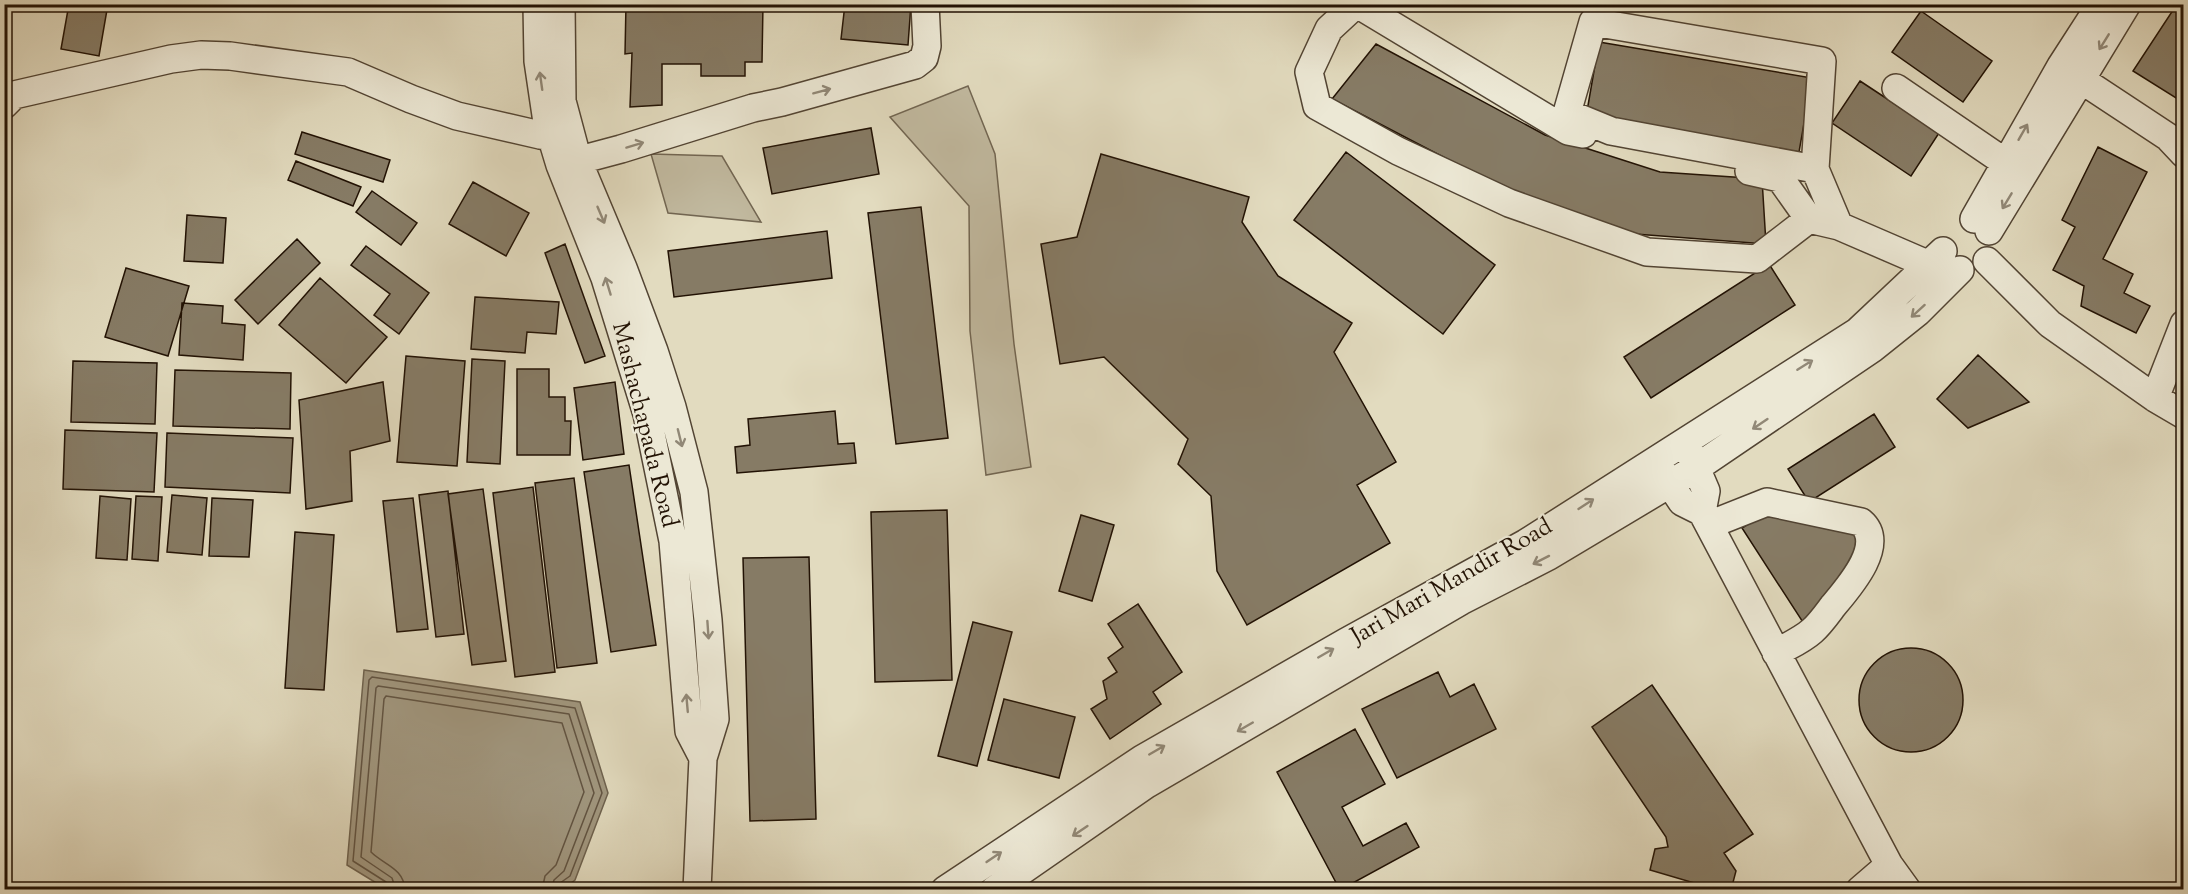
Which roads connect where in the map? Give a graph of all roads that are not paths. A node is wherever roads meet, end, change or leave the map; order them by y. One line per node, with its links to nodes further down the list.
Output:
1 (537, 4): 10 (street, Mashachapada Road, one-way to 1)
2 (561, 4): 10 (street)
3 (925, 4): 10 (street, one-way to 3)
4 (1356, 4): 14 (street); 14 (street)
5 (2101, 4): 7 (street)
6 (2127, 4): 7 (street, one-way to 7)
7 (2070, 73): 11 (street); 12 (street, one-way to 7); 15 (street, one-way to 15)
8 (1896, 88): 12 (street)
9 (4, 105): 10 (street)
10 (565, 150): 30 (street, Mashachapada Road)
11 (2184, 154)
12 (2006, 163): 15 (street)
13 (1815, 169): 13 (street); 16 (street)
14 (1809, 219): 16 (street)
15 (1981, 225): 17 (street); 18 (street)
16 (1839, 226): 18 (street)
17 (1987, 261): 18 (street); 20 (street)
18 (1943, 262): 22 (street, Jari Mari Mandir Road, one-way to 18); 24 (street, one-way to 24)
19 (2184, 324): 20 (street)
20 (2155, 398): 21 (street)
21 (2184, 416)
22 (1684, 442): 23 (street, Jari Mari Mandir Road); 24 (street)
23 (1655, 461): 25 (street); 28 (street, Jari Mari Mandir Road, one-way to 23)
24 (1696, 468): 25 (street); 26 (street)
25 (1670, 483): 26 (street); 28 (street, one-way to 28)
26 (1706, 518): 27 (street); 27 (street)
27 (1776, 653): 29 (street)
28 (1290, 688): 31 (street, Jari Mari Mandir Road, one-way to 28); 32 (street, one-way to 32)
29 (1888, 865): 33 (street); 34 (street)
30 (702, 886)
31 (945, 890)
32 (994, 890)
33 (1860, 890)
34 (1907, 890)

